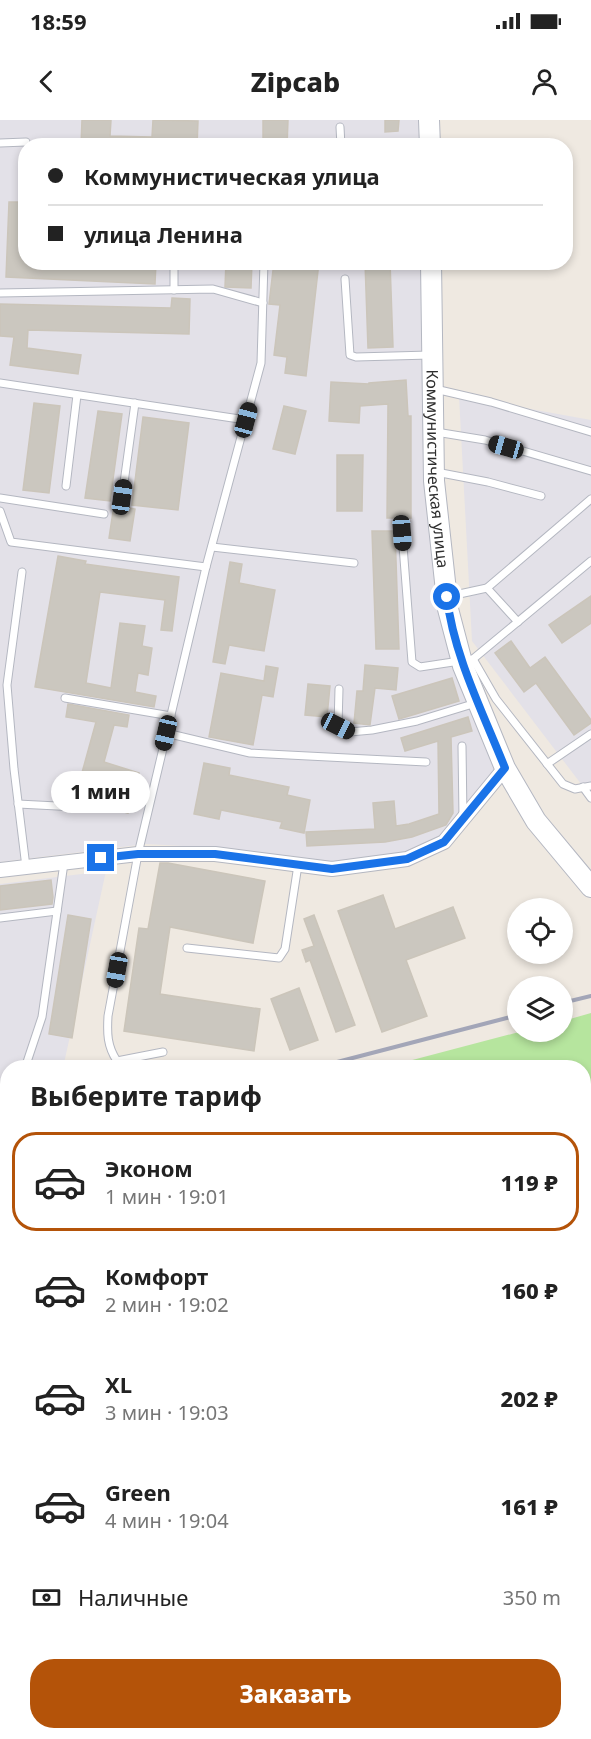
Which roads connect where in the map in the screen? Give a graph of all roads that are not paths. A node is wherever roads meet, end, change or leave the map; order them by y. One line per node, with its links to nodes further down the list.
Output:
1 (429, 120): 4 (main road)
2 (340, 127): 3 (lane)
3 (341, 138)
4 (430, 138)
5 (18, 142): 6 (lane)
6 (0, 143)
7 (174, 270): 11 (lane)
8 (264, 270): 13 (lane)
9 (431, 270): 14 (main road, Коммунистическая улица)
10 (345, 279): 14 (lane)
11 (174, 290): 12 (lane); 13 (lane)
12 (0, 293)
13 (262, 303): 19 (lane)
14 (432, 355): 16 (main road, Коммунистическая улица)
15 (0, 383): 17 (lane)
16 (433, 388): 20 (main road, Коммунистическая улица); 21 (lane)
17 (77, 395): 18 (lane); 24 (lane)
18 (135, 403): 19 (lane); 26 (lane)
19 (246, 420): 32 (lane)
20 (433, 432): 22 (lane); 23 (main road, Коммунистическая улица)
21 (591, 432)
22 (591, 471)
23 (434, 472): 25 (lane); 38 (main road, Коммунистическая улица)
24 (66, 486)
25 (541, 496)
26 (122, 497)
27 (0, 498): 30 (lane)
28 (591, 499): 37 (lane)
29 (0, 511): 35 (lane)
30 (104, 513)
31 (402, 533): 40 (lane)
32 (212, 547): 34 (lane); 35 (lane)
33 (591, 561): 39 (lane)
34 (354, 563)
35 (206, 567): 44 (lane)
36 (22, 572): 54 (lane)
37 (487, 588): 38 (lane); 39 (lane)
38 (447, 597): 40 (main road, Коммунистическая улица)
39 (518, 622): 40 (lane)
40 (467, 659): 43 (main road, Коммунистическая улица); 49 (lane)
41 (339, 689): 43 (lane)
42 (65, 698): 44 (lane)
43 (478, 702): 50 (main road, Коммунистическая улица)
44 (171, 716): 45 (lane)
45 (166, 733): 48 (lane); 57 (lane)
46 (591, 734): 49 (lane)
47 (462, 746): 56 (lane)
48 (426, 762)
49 (547, 764): 52 (lane)
50 (505, 768): 56 (street); 62 (main road, Коммунистическая улица)
51 (591, 786): 52 (lane)
52 (583, 787): 53 (lane)
53 (591, 798)
54 (18, 804): 55 (lane); 60 (lane)
55 (96, 808)
56 (463, 819): 59 (street)
57 (138, 854): 58 (street); 59 (street); 66 (lane)
58 (64, 863): 60 (street); 63 (lane)
59 (298, 865): 65 (lane)
60 (26, 867): 61 (street)
61 (0, 870)
62 (591, 887)
63 (57, 911): 64 (lane); 67 (lane)
64 (0, 918)
65 (187, 948)
66 (163, 1052)
67 (28, 1060)

